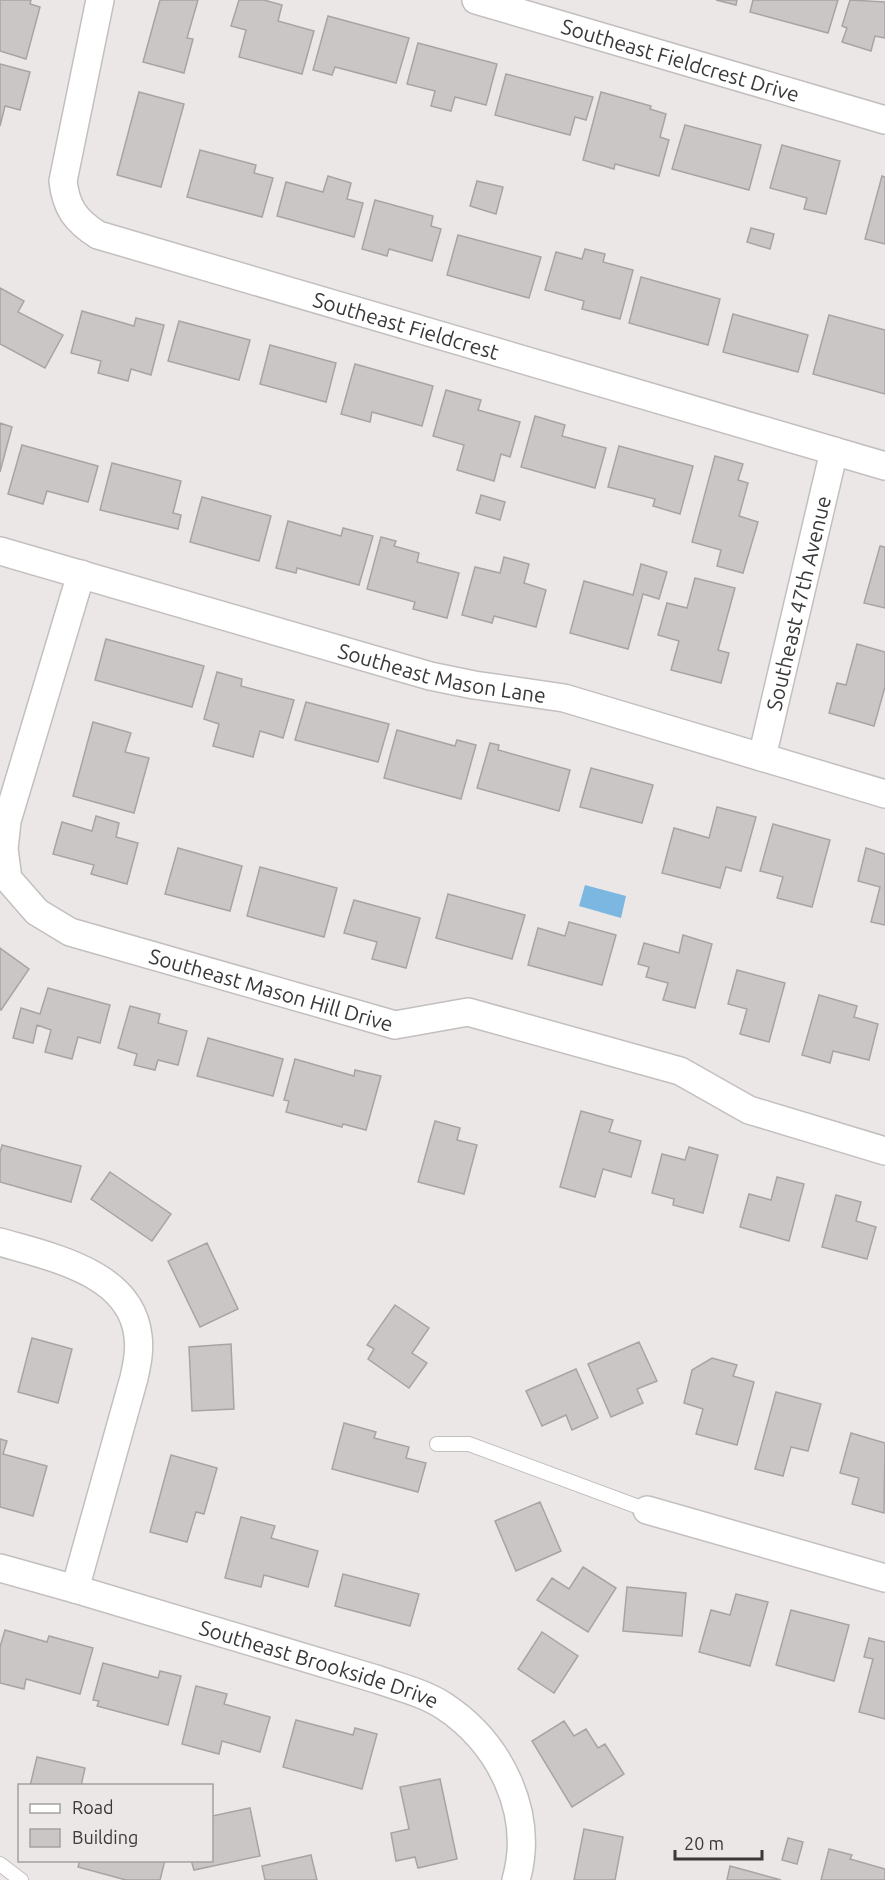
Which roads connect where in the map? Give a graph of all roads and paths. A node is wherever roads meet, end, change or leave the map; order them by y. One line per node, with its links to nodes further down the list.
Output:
1 (100, 0): 4 (street, Southeast Fieldcrest)
2 (476, 0): 3 (street, Southeast Fieldcrest Drive)
3 (885, 120)
4 (834, 451): 5 (street, Southeast Fieldcrest); 8 (street, Southeast 47th Avenue)
5 (885, 465)
6 (0, 551): 7 (street, Southeast Mason Lane)
7 (81, 574): 8 (street, Southeast Mason Lane); 10 (street, Southeast Mason Hill Drive)
8 (762, 757): 9 (street, Southeast Mason Lane)
9 (885, 794)
10 (885, 1151)
11 (0, 1242): 16 (street)
12 (437, 1444): 13 (lane)
13 (647, 1510): 15 (street)
14 (0, 1568): 16 (street, Southeast Brookside Drive)
15 (885, 1578)
16 (75, 1588): 19 (street, Southeast Brookside Drive)
17 (0, 1864): 18 (lane)
18 (21, 1880)
19 (516, 1880)

